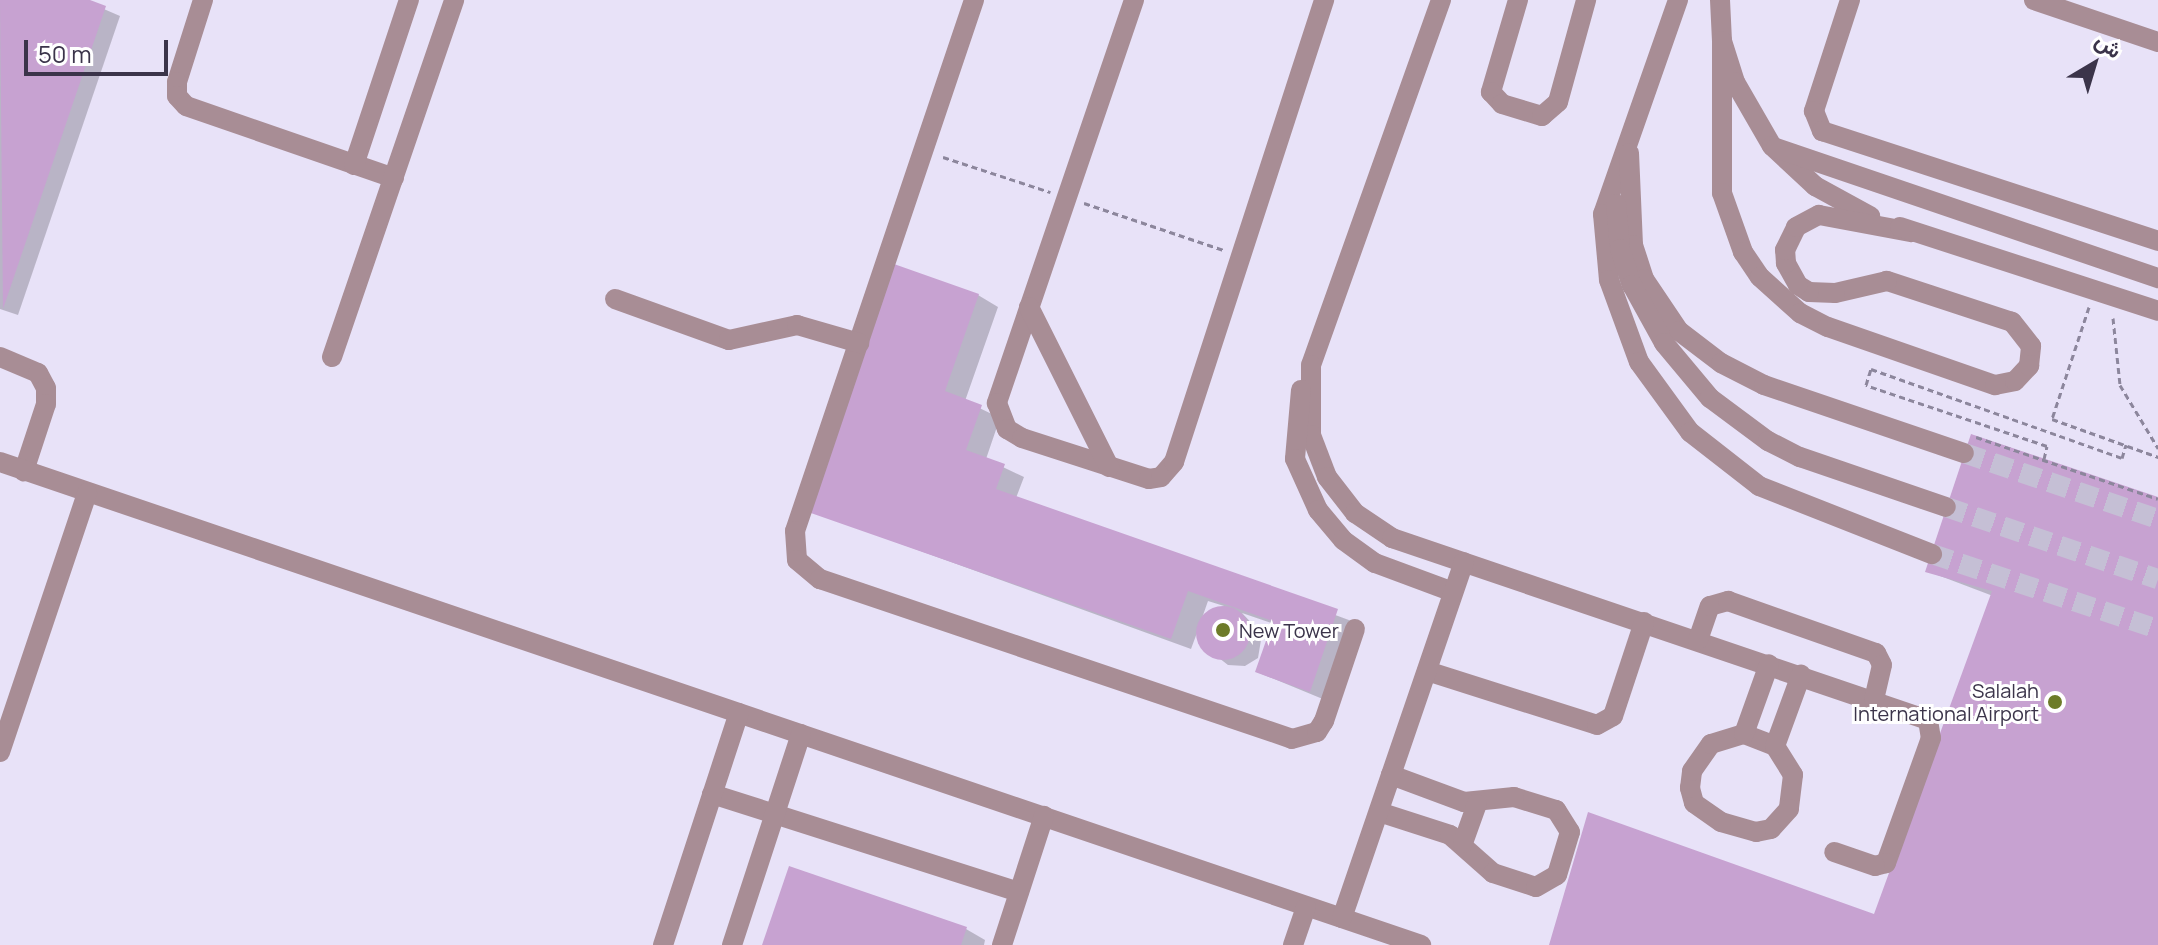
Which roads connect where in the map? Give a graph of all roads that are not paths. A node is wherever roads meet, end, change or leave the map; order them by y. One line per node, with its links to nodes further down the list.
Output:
1 (203, 0): 18 (street)
2 (409, 0): 18 (street)
3 (454, 0): 19 (street)
4 (974, 0): 27 (street)
5 (1134, 0): 25 (street)
6 (1324, 0): 33 (street)
7 (1441, 0): 30 (street)
8 (1518, 0): 9 (street)
9 (1586, 0)
10 (1678, 0): 17 (street)
11 (1720, 0): 14 (street)
12 (1850, 0): 21 (street)
13 (2034, 0): 15 (street)
14 (1722, 41): 16 (street); 20 (street)
15 (2158, 42)
16 (1772, 146): 20 (street); 22 (street)
17 (1625, 151): 23 (street); 37 (street)
18 (354, 165): 19 (street)
19 (394, 178): 29 (street)
20 (1911, 232): 26 (street)
21 (2158, 241)
22 (2158, 278)
23 (1638, 282): 31 (street); 36 (street)
24 (615, 299): 27 (street)
25 (1029, 307): 33 (street); 33 (street)
26 (2158, 311)
27 (859, 343): 41 (street)
28 (0, 357): 34 (street)
29 (332, 357)
30 (1311, 365): 38 (street); 39 (street)
31 (1967, 444)
32 (0, 462): 34 (street)
33 (1109, 467)
34 (24, 471): 35 (street)
35 (87, 493): 47 (street); 51 (street)
36 (1946, 507)
37 (1932, 554)
38 (1464, 562): 39 (street); 40 (street)
39 (1453, 592): 44 (street)
40 (1644, 622): 42 (street); 44 (street)
41 (1355, 629)
42 (1698, 640): 43 (street); 46 (street)
43 (1769, 664): 45 (street); 49 (street)
44 (1427, 671): 52 (street)
45 (1801, 675): 46 (street); 50 (street)
46 (1874, 699): 59 (street)
47 (739, 713): 48 (street); 53 (street)
48 (801, 734): 56 (street); 57 (street)
49 (1744, 734): 50 (street); 50 (street)
50 (1775, 746)
51 (0, 752)
52 (1391, 775): 54 (street); 55 (street)
53 (712, 794): 56 (street); 63 (street)
54 (1477, 804): 58 (street); 58 (street)
55 (1379, 812): 58 (street); 62 (street)
56 (775, 814): 60 (street); 64 (street)
57 (1044, 816): 60 (street); 61 (street)
58 (1463, 843)
59 (1834, 852)
60 (1019, 892): 65 (street)
61 (1306, 907): 62 (street); 66 (street)
62 (1342, 918): 67 (street)
63 (663, 945)
64 (732, 945)
65 (1002, 945)
66 (1293, 945)
67 (1421, 945)

